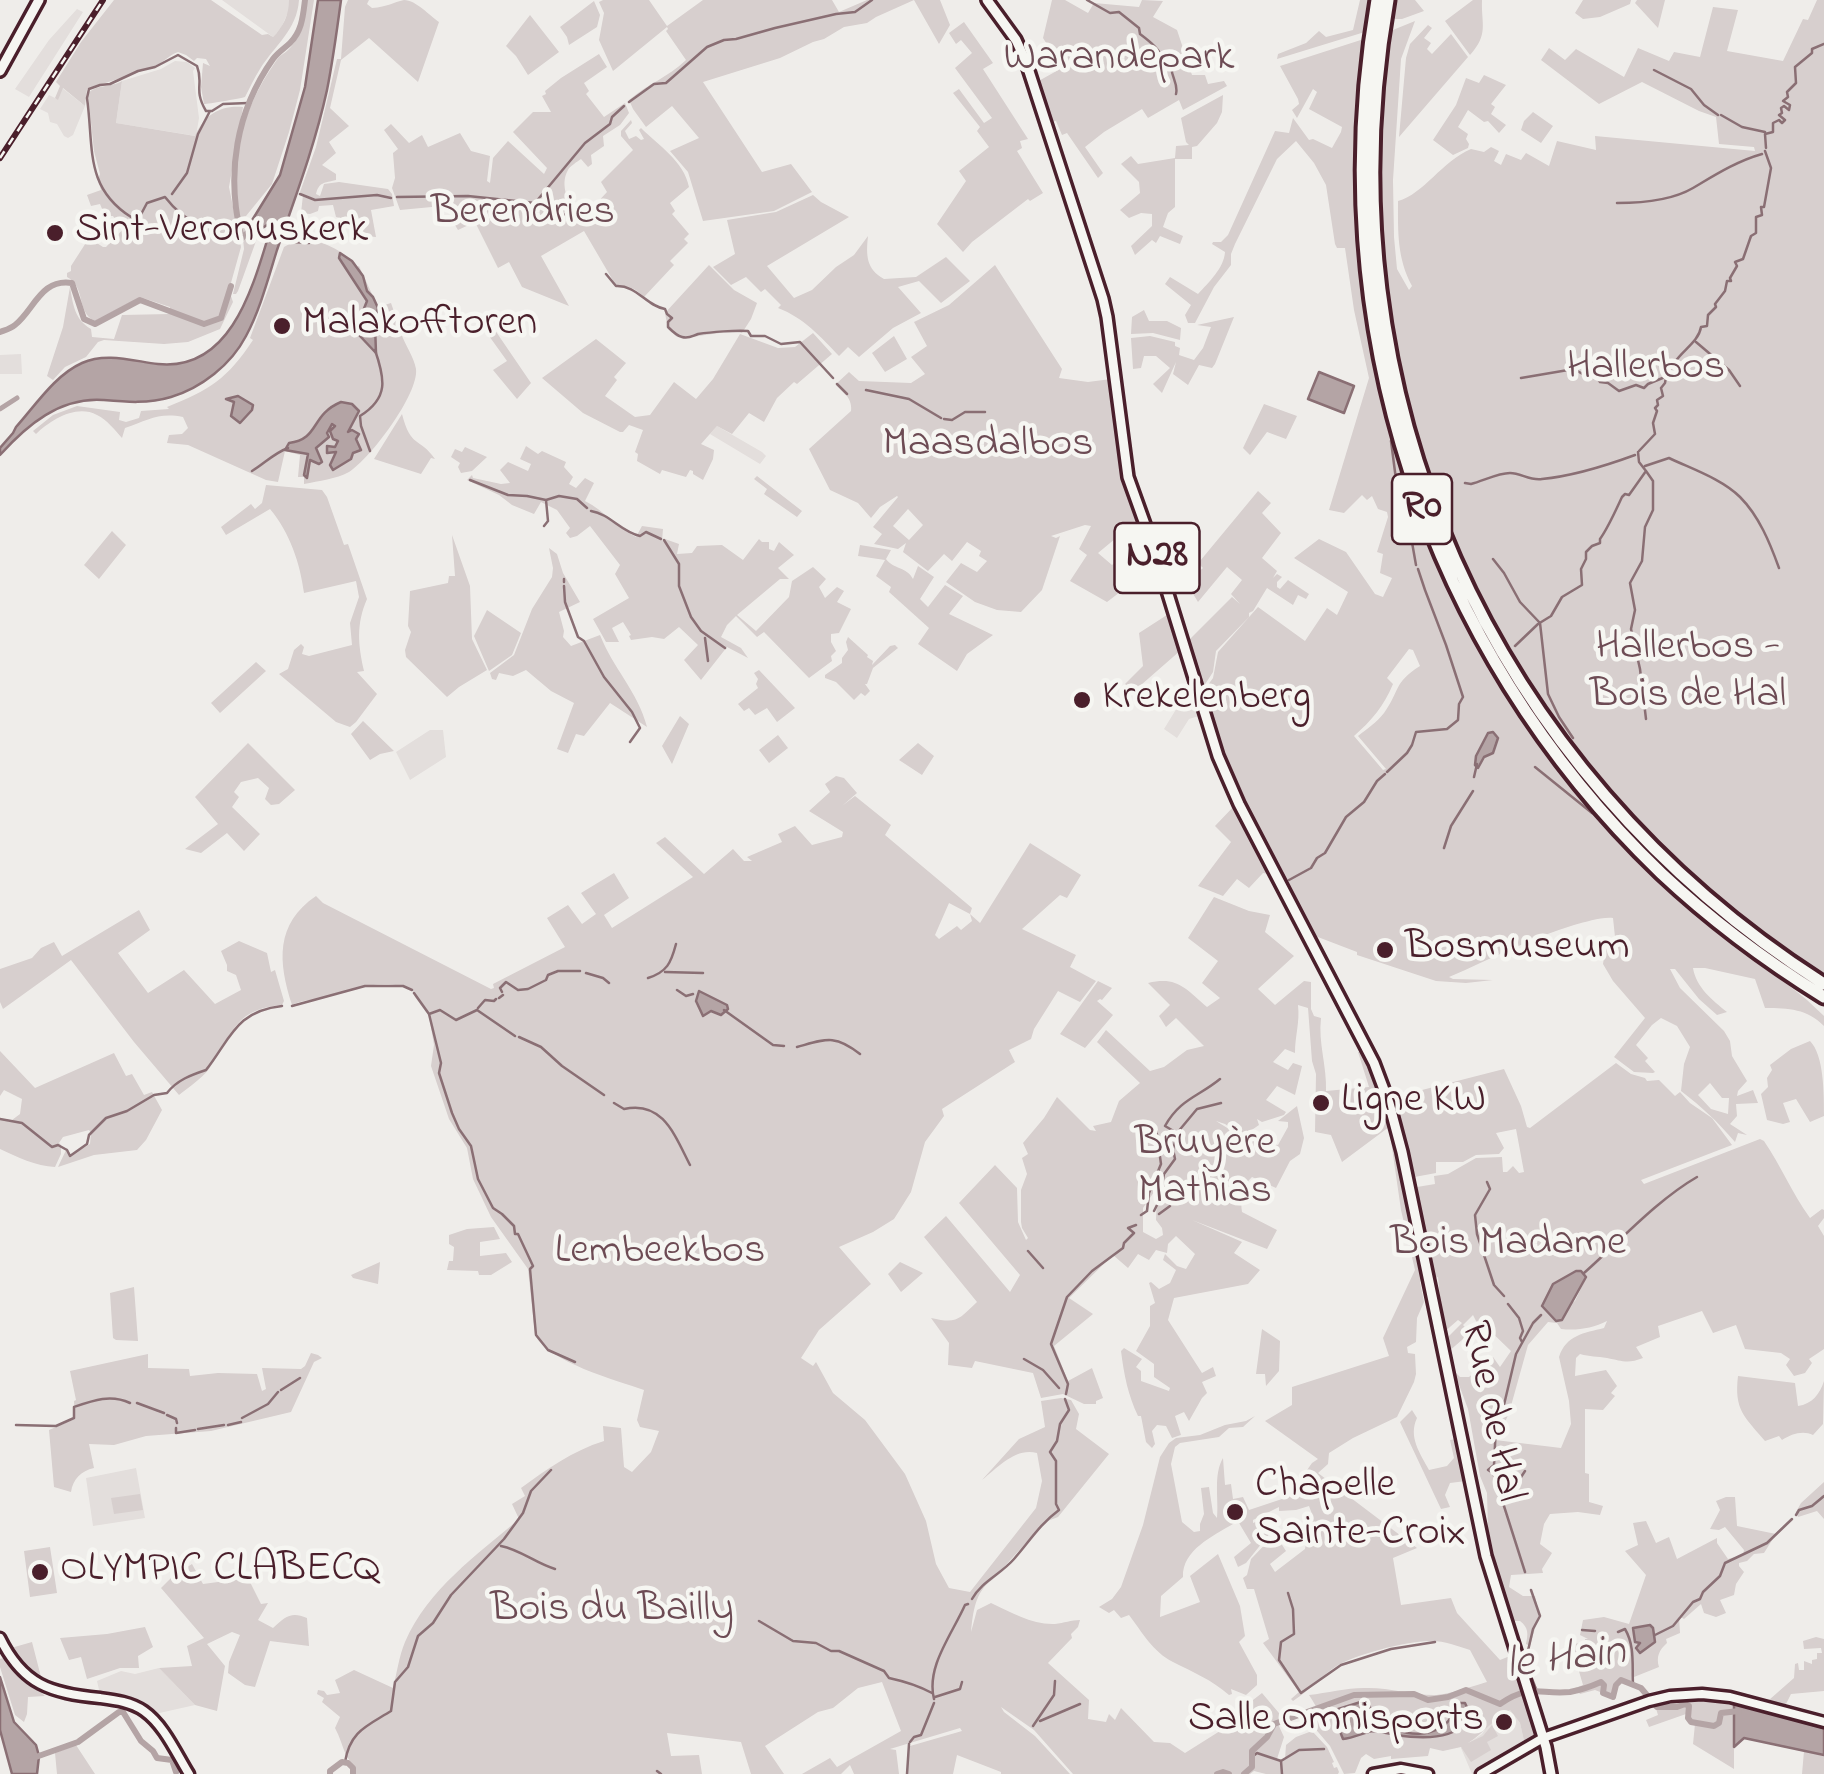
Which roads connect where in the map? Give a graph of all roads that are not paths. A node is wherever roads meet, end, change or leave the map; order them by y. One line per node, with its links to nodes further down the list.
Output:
1 (39, 0): 5 (main road)
2 (987, 0): 10 (main road, Rue de Hal / N28)
3 (1377, 0): 7 (highway, R0)
4 (1388, 0): 6 (highway, R0)
5 (0, 71)
6 (1824, 984)
7 (1824, 998)
8 (0, 1638): 11 (main road)
9 (1824, 1722): 10 (main road)
10 (1543, 1738): 14 (main road); 15 (main road, N28)
11 (189, 1774)
12 (1373, 1774): 13 (main road)
13 (1428, 1774)
14 (1481, 1774)
15 (1551, 1774)

